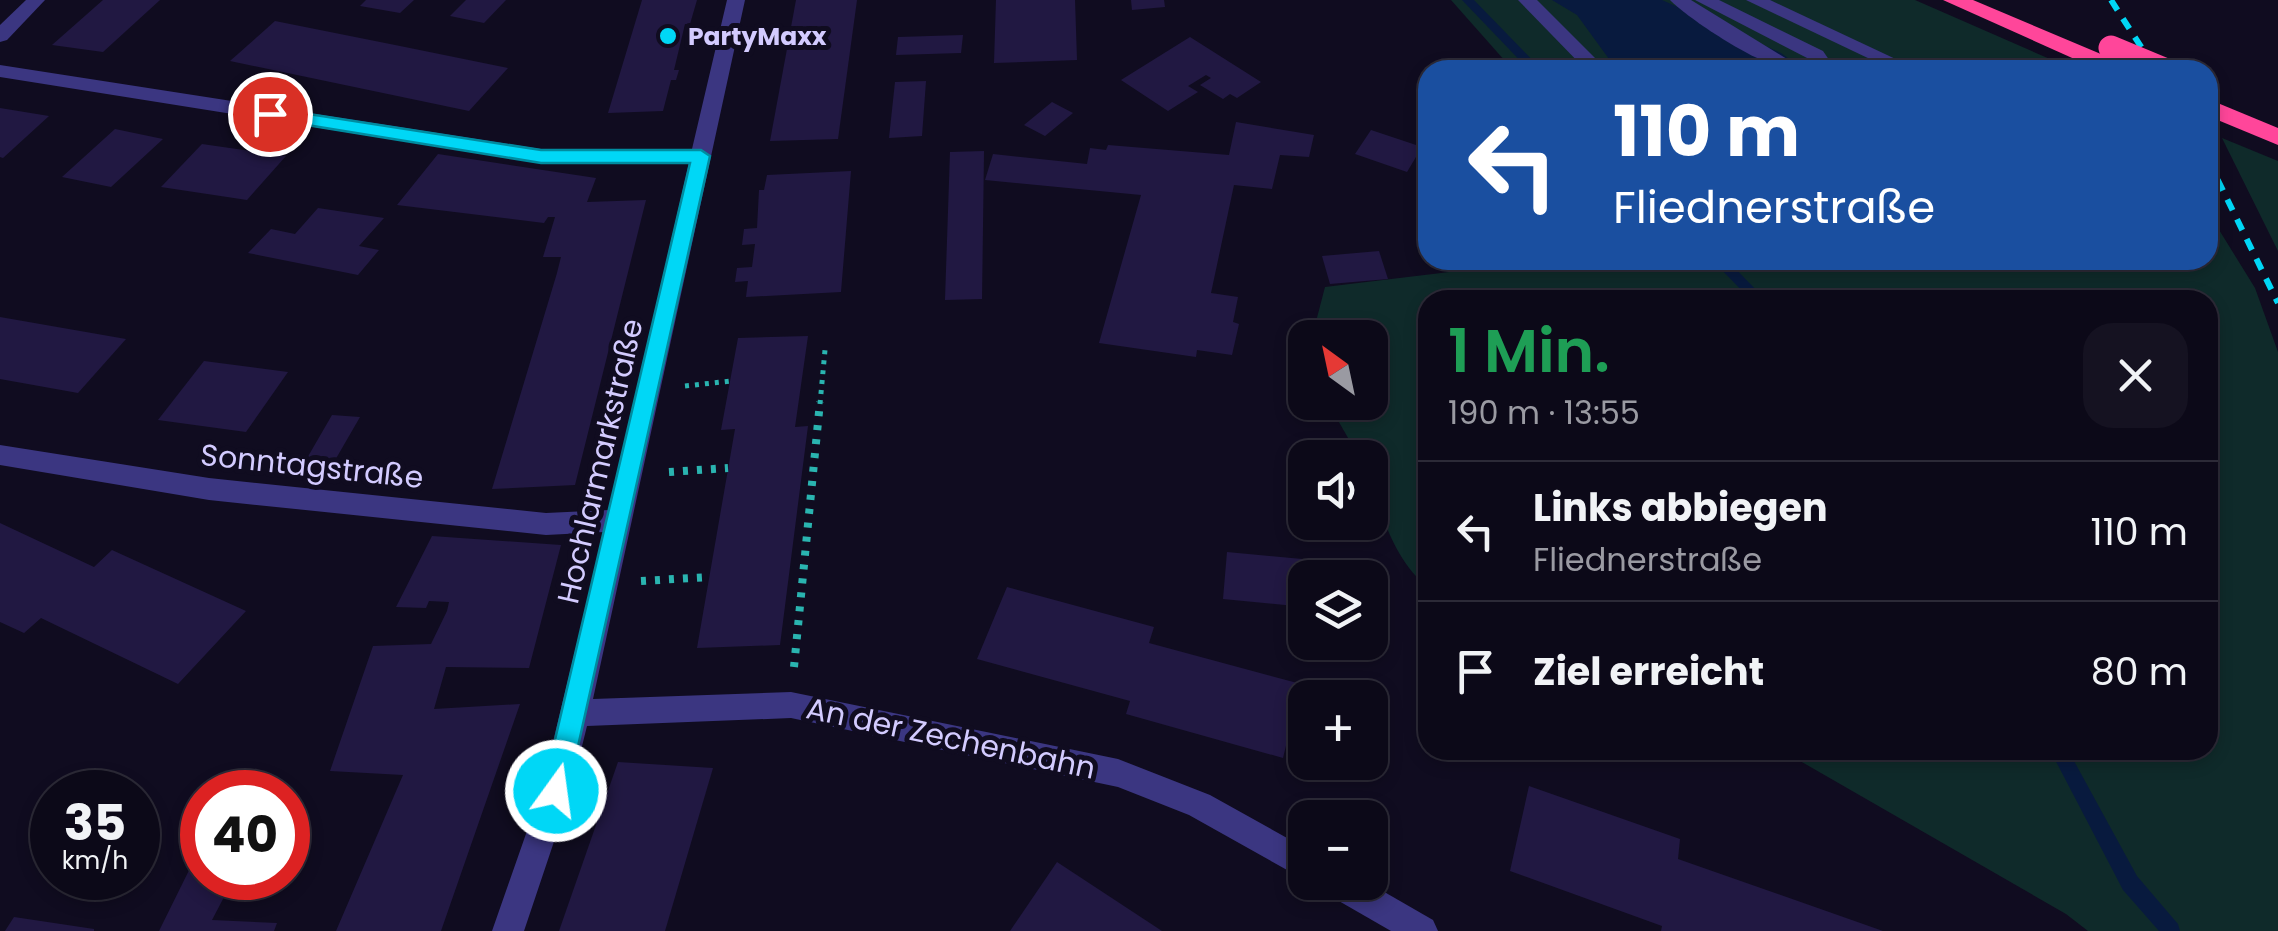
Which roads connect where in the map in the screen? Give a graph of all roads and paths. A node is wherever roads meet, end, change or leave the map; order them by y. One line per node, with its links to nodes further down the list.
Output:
1 (36, 0): 9 (street)
2 (736, 0): 20 (street, Hochlarmarkstraße)
3 (1527, 0): 11 (street)
4 (1679, 0): 12 (street)
5 (1704, 0): 13 (street)
6 (1755, 0): 14 (street)
7 (1954, 0): 10 (highway)
8 (1997, 0): 10 (highway)
9 (0, 36)
10 (2115, 59)
11 (1587, 60)
12 (1778, 60)
13 (1819, 60)
14 (1887, 60)
15 (0, 72): 20 (street)
16 (2218, 92): 18 (highway)
17 (2218, 111): 19 (highway)
18 (2278, 117)
19 (2278, 137)
20 (701, 156): 25 (street, Hochlarmarkstraße)
21 (825, 350): 30 (path)
22 (0, 455): 25 (street, Sonntagstraße)
23 (728, 468): 24 (path)
24 (664, 472)
25 (619, 520): 29 (street, Hochlarmarkstraße)
26 (644, 563): 28 (path)
27 (709, 577): 28 (path)
28 (640, 581): 29 (path)
29 (605, 586): 31 (street, Hochlarmarkstraße)
30 (790, 705): 31 (street, An der Zechenbahn); 32 (street, An der Zechenbahn)
31 (576, 713): 34 (street, Hochlarmarkstraße)
32 (1288, 855)
33 (1368, 900): 35 (street)
34 (508, 931)
35 (1422, 931)

